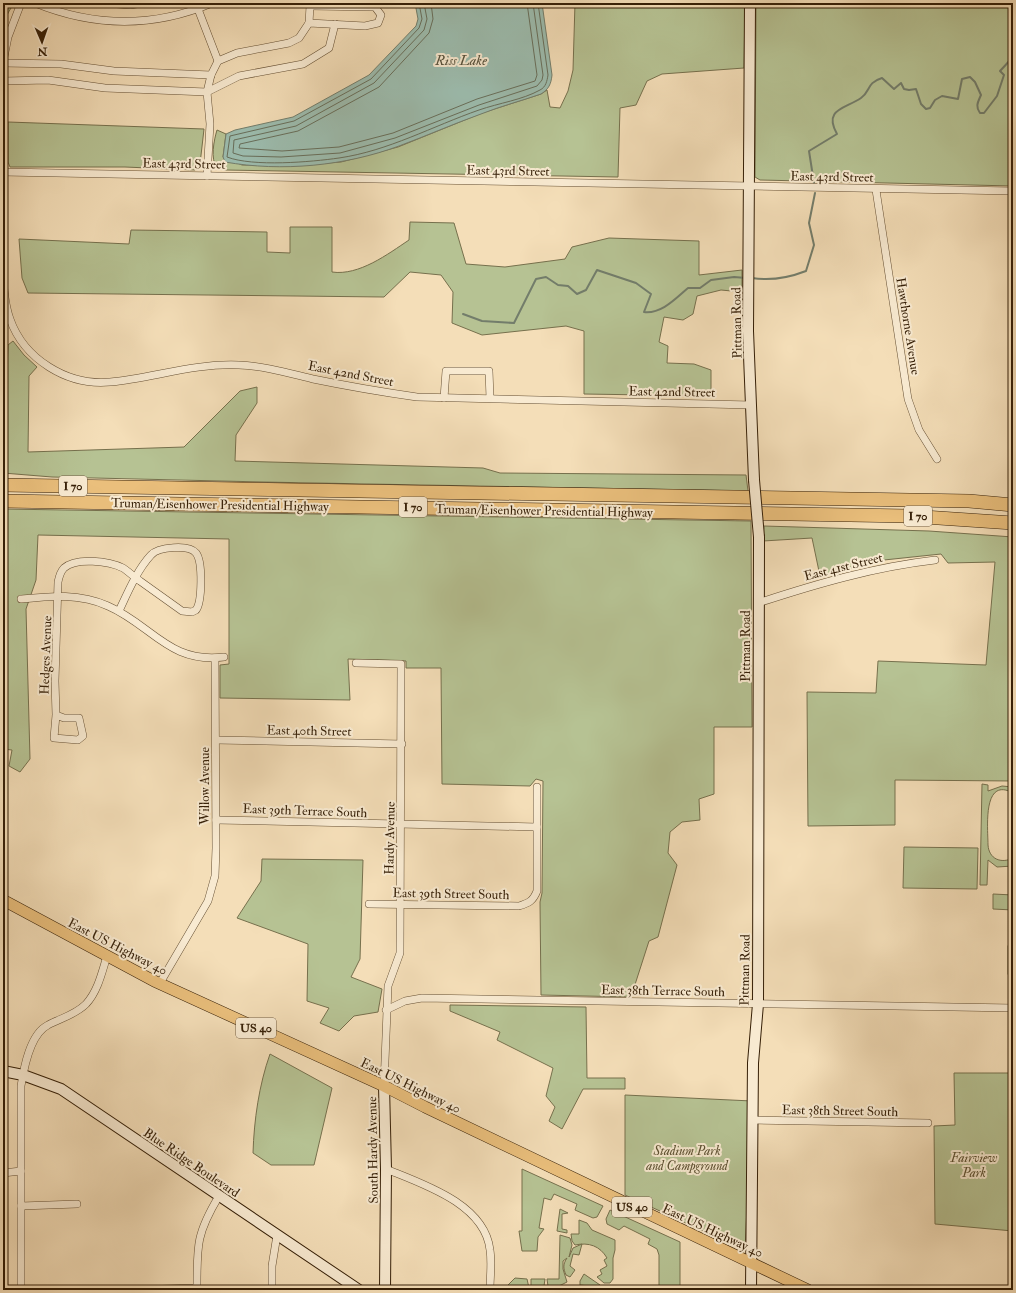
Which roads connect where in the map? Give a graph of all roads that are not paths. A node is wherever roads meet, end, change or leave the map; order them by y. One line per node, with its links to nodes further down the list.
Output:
1 (21, 3): 12 (street)
2 (35, 3): 8 (street)
3 (104, 3): 4 (street)
4 (143, 3)
5 (212, 3): 8 (street)
6 (750, 3): 18 (street, Pittman Road)
7 (308, 4): 9 (street); 10 (street)
8 (198, 9): 11 (street)
9 (309, 23): 10 (street); 11 (street)
10 (335, 24): 15 (street)
11 (218, 61): 13 (street)
12 (3, 63): 13 (street)
13 (211, 75): 15 (street)
14 (3, 81): 15 (street)
15 (207, 92): 17 (street)
16 (3, 172): 17 (street, East 43rd Street)
17 (207, 176): 18 (street, East 43rd Street)
18 (749, 186): 19 (street, East 43rd Street); 25 (street, Pittman Road)
19 (876, 190): 20 (street, East 43rd Street); 26 (street, Hawthorne Avenue)
20 (1013, 191)
21 (3, 265): 22 (street, East 42nd Street)
22 (3, 284): 23 (street, East 42nd Street)
23 (444, 398): 24 (street, East 42nd Street); 24 (street)
24 (490, 398): 25 (street, East 42nd Street)
25 (751, 405): 35 (street, Pittman Road, bridge)
26 (937, 459)
27 (3, 484): 29 (highway, Truman/Eisenhower Presidential Highway / I 70)
28 (3, 501): 30 (highway, Truman/Eisenhower Presidential Highway / I 70)
29 (1013, 505)
30 (1013, 523)
31 (935, 560): 35 (street, East 41st Street)
32 (136, 578): 32 (street); 33 (street); 36 (street)
33 (59, 595): 34 (street); 36 (street); 40 (street, Hedges Avenue)
34 (21, 599)
35 (758, 603): 52 (street, Pittman Road)
36 (119, 612): 38 (street)
37 (224, 657): 38 (street)
38 (215, 658): 41 (street, Willow Avenue)
39 (356, 663): 42 (street, Hardy Avenue)
40 (56, 715): 40 (street, Hedges Avenue)
41 (216, 740): 42 (street, East 40th Street); 44 (street, Willow Avenue)
42 (402, 744): 45 (street, Hardy Avenue)
43 (537, 787): 46 (street)
44 (216, 820): 45 (street, East 39th Terrace South); 51 (street, Willow Avenue)
45 (401, 825): 46 (street, East 39th Terrace South); 49 (street, Hardy Avenue)
46 (537, 826): 49 (street, East 39th Street South)
47 (3, 900): 50 (main road, East US Highway 40 / US 40)
48 (369, 904): 49 (street, East 39th Street South)
49 (400, 905): 54 (street, Hardy Avenue)
50 (107, 956): 51 (main road, East US Highway 40 / US 40); 56 (street)
51 (160, 983): 57 (main road, East US Highway 40 / US 40)
52 (758, 1004): 53 (street, East 38th Terrace South); 54 (street, East 38th Terrace South); 58 (street, Pittman Road)
53 (1013, 1008)
54 (386, 1010): 57 (street, South Hardy Avenue)
55 (3, 1071): 56 (street, Blue Ridge Boulevard)
56 (23, 1075): 61 (street); 63 (street, Blue Ridge Boulevard)
57 (384, 1086): 60 (street, South Hardy Avenue); 67 (main road, East US Highway 40 / US 40)
58 (752, 1120): 59 (street, East 38th Street South); 67 (street, Pittman Road)
59 (928, 1123)
60 (386, 1169): 73 (street, South Hardy Avenue); 74 (street)
61 (22, 1171): 62 (street); 65 (street)
62 (3, 1173)
63 (219, 1196): 66 (street, Blue Ridge Boulevard); 68 (street)
64 (76, 1204): 65 (street)
65 (21, 1206): 69 (street)
66 (277, 1235): 71 (street); 72 (street, Blue Ridge Boulevard)
67 (751, 1263): 75 (street, Pittman Road); 76 (main road, East US Highway 40 / US 40)
68 (197, 1289): 70 (street)
69 (21, 1290)
70 (128, 1290)
71 (272, 1290)
72 (359, 1290)
73 (385, 1290)
74 (490, 1290)
75 (751, 1290)
76 (808, 1290)

